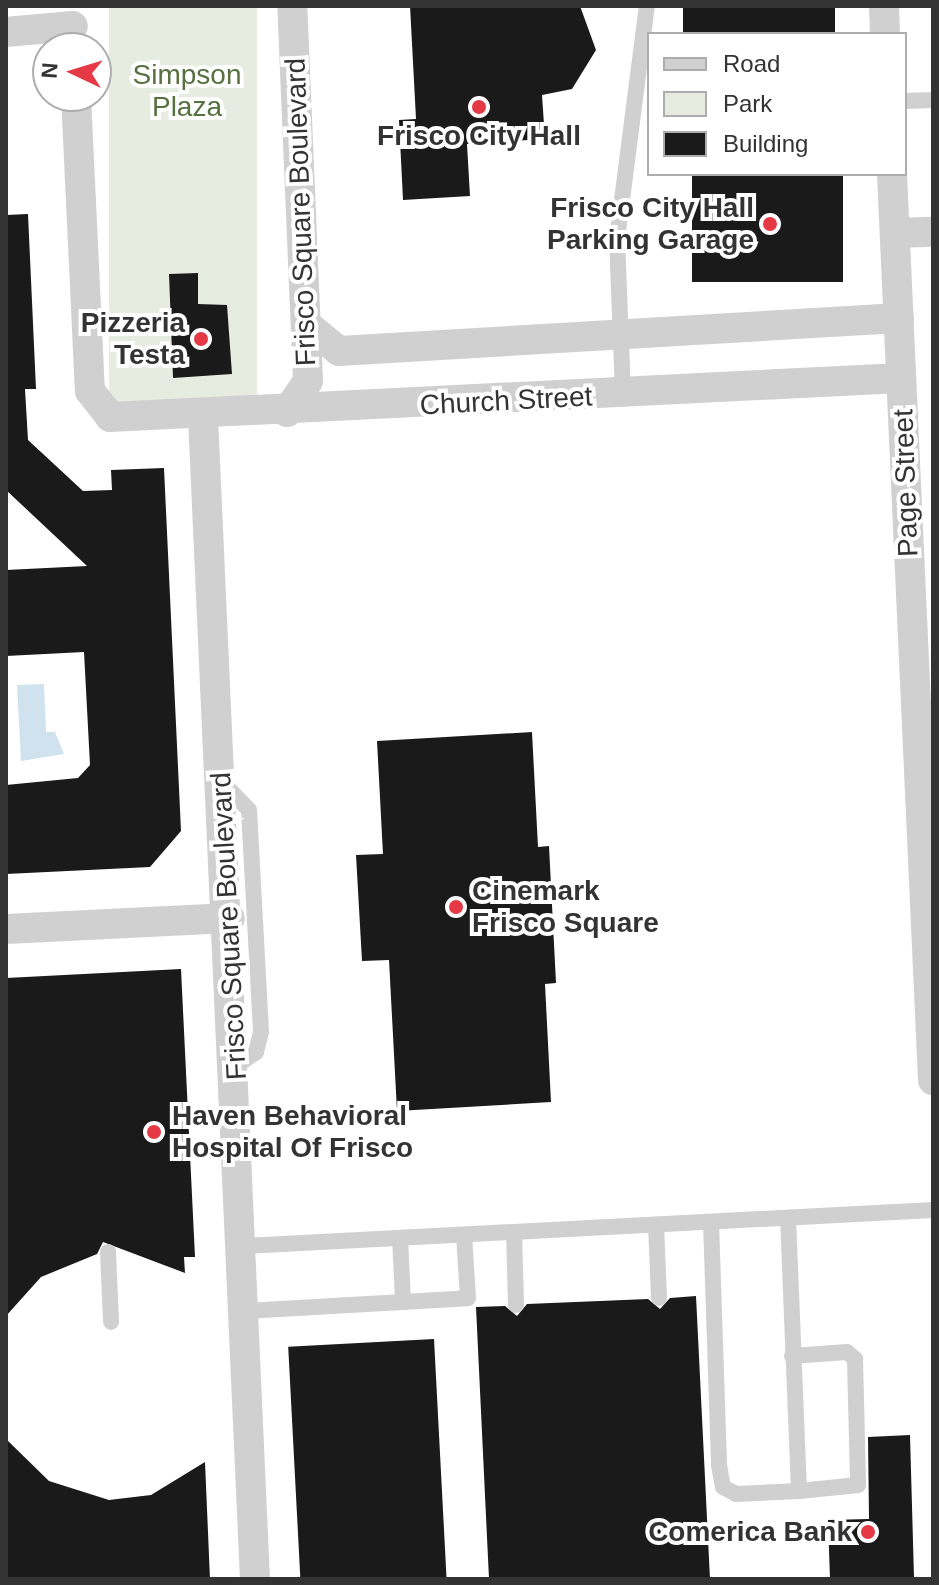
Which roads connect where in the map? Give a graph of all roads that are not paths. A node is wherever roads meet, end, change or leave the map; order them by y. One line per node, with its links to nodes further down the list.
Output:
1 (292, 6): 14 (street, Frisco Square Boulevard)
2 (647, 6): 15 (lane)
3 (884, 6): 6 (street)
4 (73, 27): 5 (street)
5 (6, 32)
6 (885, 32)
7 (933, 100): 8 (lane)
8 (907, 101)
9 (77, 112): 19 (street, Church Street)
10 (892, 176): 12 (street, Page Street)
11 (933, 232): 12 (street)
12 (895, 233): 13 (street, Page Street)
13 (899, 318): 15 (street); 16 (street, Page Street)
14 (306, 324): 15 (street); 18 (street, Frisco Square Boulevard)
15 (620, 334): 17 (lane)
16 (901, 378): 17 (street, Church Street); 20 (street, Page Street)
17 (623, 394): 18 (street, Church Street)
18 (287, 412): 19 (street, Church Street)
19 (203, 417): 21 (street, Frisco Square Boulevard)
20 (920, 472): 25 (street, Page Street)
21 (223, 783): 22 (street, Frisco Square Boulevard); 24 (lane)
22 (230, 918): 23 (street); 24 (street, Frisco Square Boulevard)
23 (6, 929)
24 (236, 1066): 33 (street, Frisco Square Boulevard)
25 (933, 1080)
26 (933, 1210): 27 (lane)
27 (788, 1219): 28 (lane); 40 (lane)
28 (711, 1222): 29 (lane); 41 (lane)
29 (656, 1225): 30 (lane); 35 (lane)
30 (514, 1232): 31 (lane); 37 (lane)
31 (464, 1235): 32 (lane); 36 (lane)
32 (400, 1238): 33 (lane); 36 (lane)
33 (243, 1246): 38 (street, Frisco Square Boulevard)
34 (108, 1252): 39 (lane)
35 (659, 1298)
36 (403, 1302): 38 (lane)
37 (516, 1305)
38 (245, 1311): 42 (street, Frisco Square Boulevard)
39 (111, 1322)
40 (792, 1356): 41 (lane); 41 (lane)
41 (799, 1491)
42 (255, 1579)

